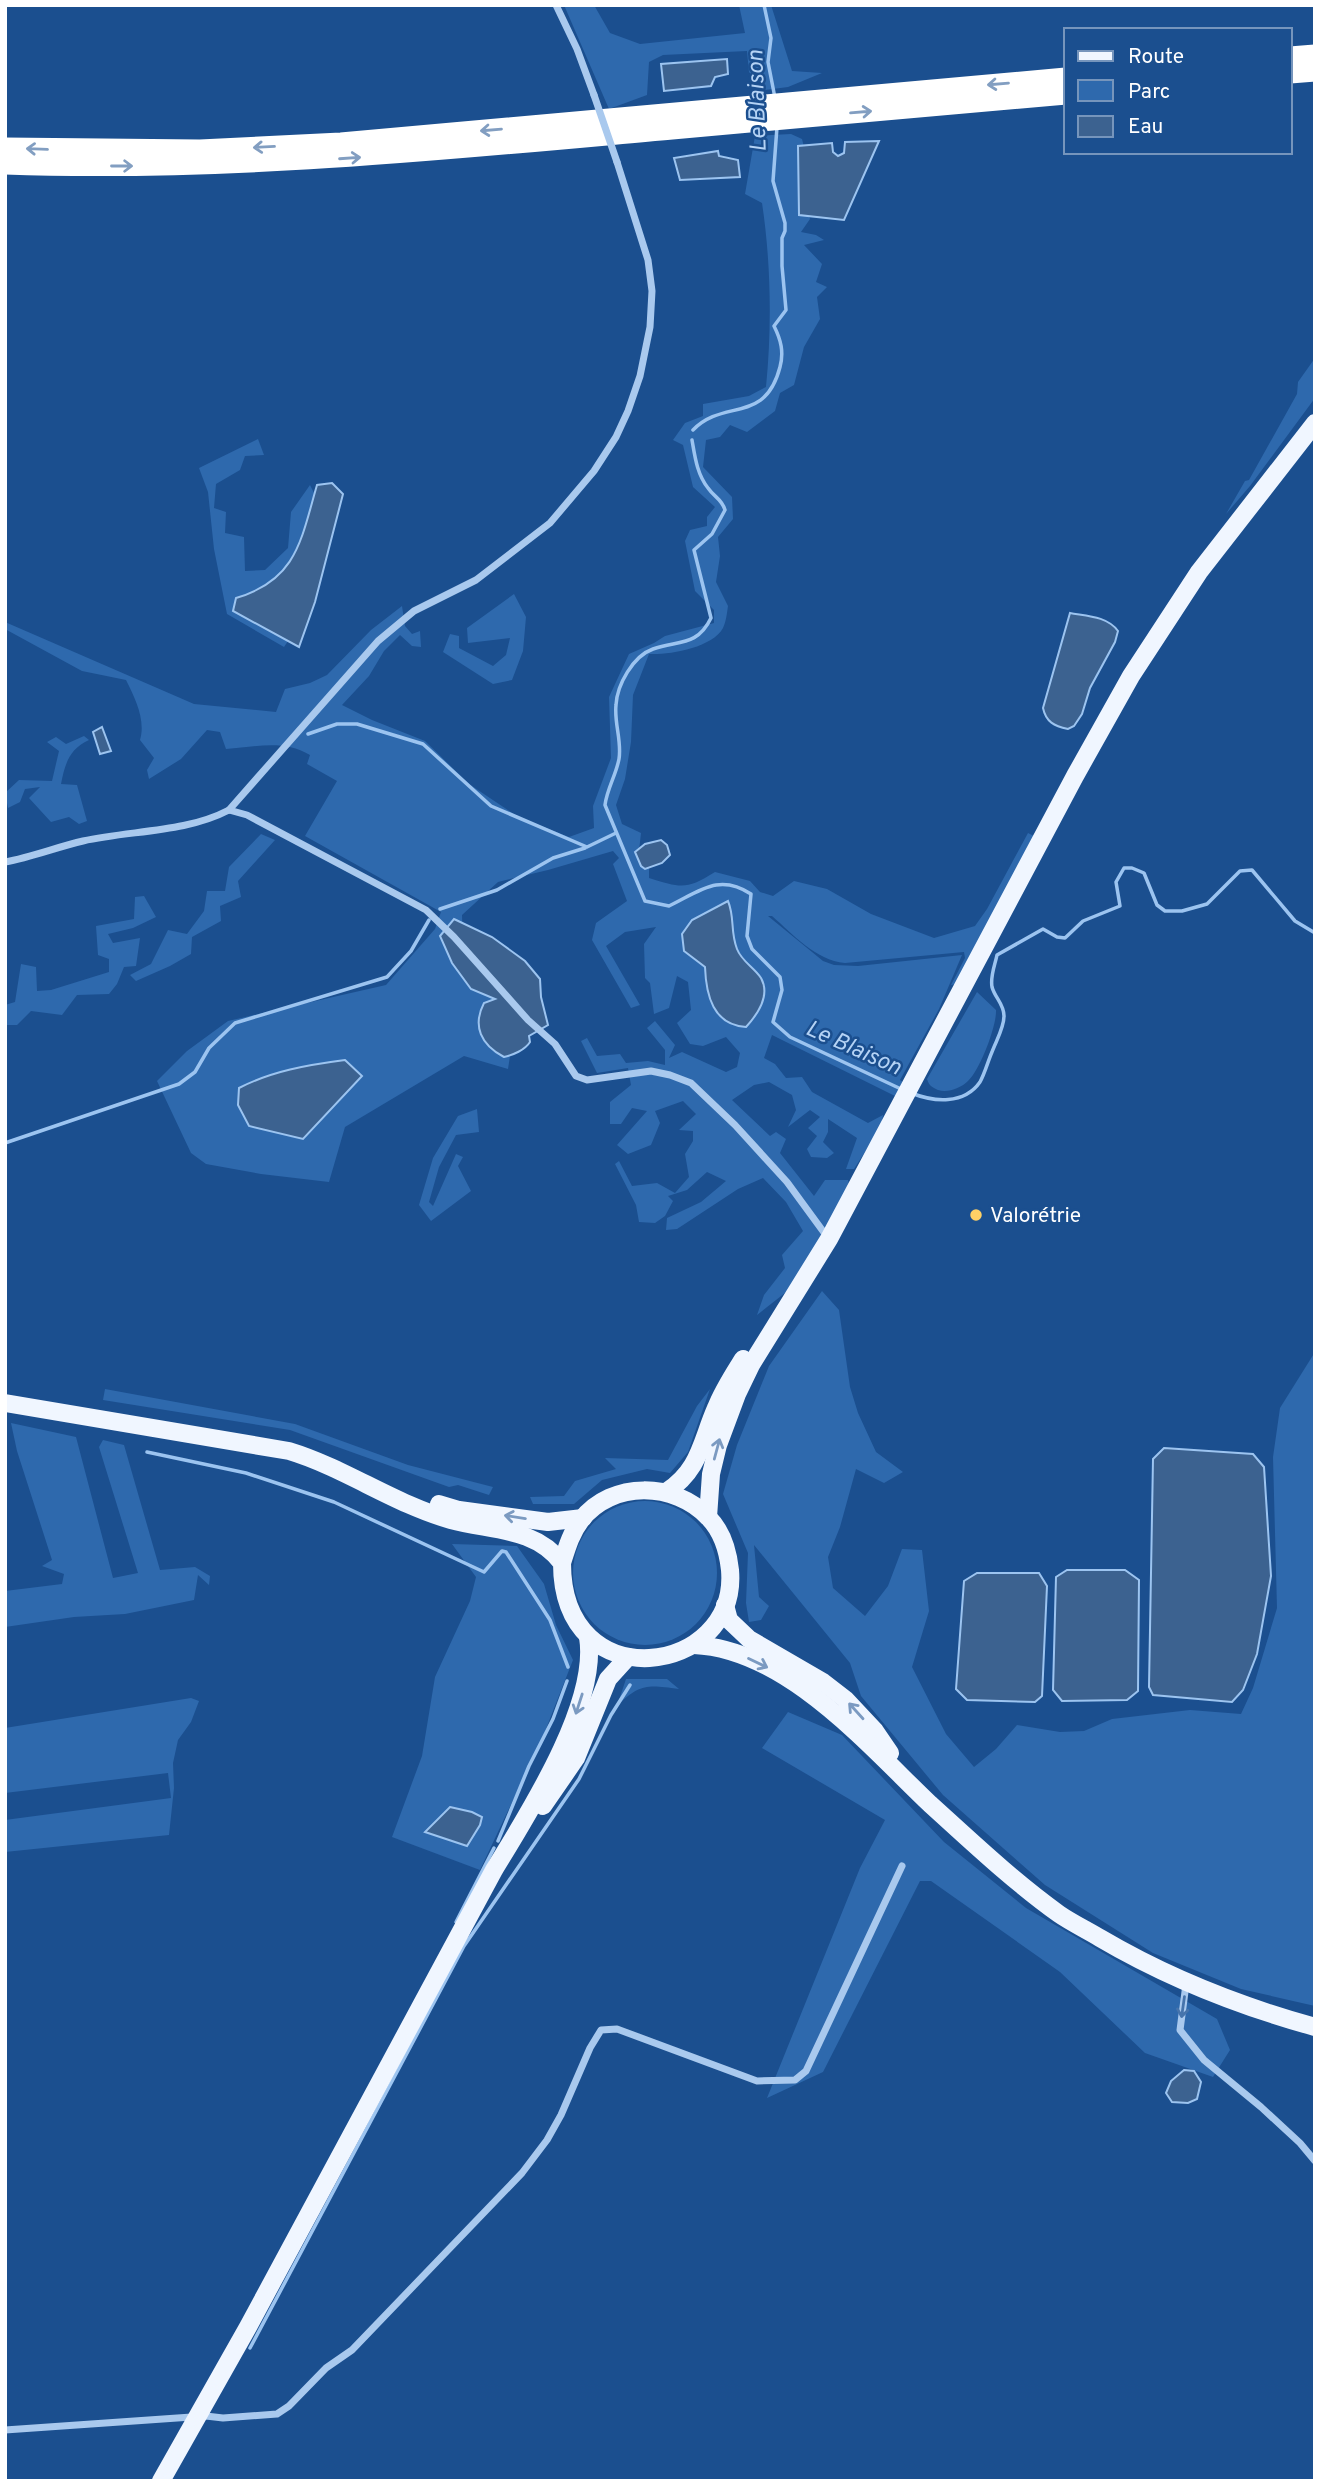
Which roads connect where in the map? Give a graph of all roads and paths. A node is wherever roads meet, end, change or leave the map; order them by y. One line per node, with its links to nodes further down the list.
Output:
1 (556, 5): 13 (street, bridge)
2 (1315, 55): 3 (highway)
3 (1292, 57)
4 (1315, 71): 5 (highway)
5 (1292, 73)
6 (1064, 78): 8 (highway, one-way to 8)
7 (1064, 94): 8 (highway, one-way to 7)
8 (793, 110): 9 (highway)
9 (755, 114): 10 (highway, one-way to 10); 11 (highway, one-way to 9)
10 (5, 148)
11 (5, 164)
12 (1315, 423): 15 (main road)
13 (229, 810): 14 (street); 15 (street)
14 (5, 862)
15 (829, 1239): 16 (main road)
16 (786, 1308): 19 (main road); 20 (main road, one-way to 16)
17 (5, 1403): 18 (main road)
18 (343, 1471): 21 (main road, one-way to 18); 22 (main road)
19 (666, 1492): 20 (main road); 21 (main road)
20 (708, 1517): 23 (main road)
21 (583, 1518): 22 (main road)
22 (562, 1563): 24 (main road)
23 (725, 1605): 25 (main road); 27 (main road, one-way to 23)
24 (588, 1637): 26 (main road); 29 (main road, one-way to 29)
25 (694, 1645): 26 (main road); 27 (main road, one-way to 27)
26 (628, 1657): 29 (main road)
27 (929, 1802): 30 (main road)
28 (902, 1866): 33 (street)
29 (494, 1870): 33 (main road)
30 (1186, 1983): 31 (main road); 32 (street, one-way to 32)
31 (1315, 2027)
32 (1315, 2161)
33 (201, 2416): 34 (street); 35 (main road); 36 (main road)
34 (5, 2430)
35 (161, 2481)
36 (172, 2481)

